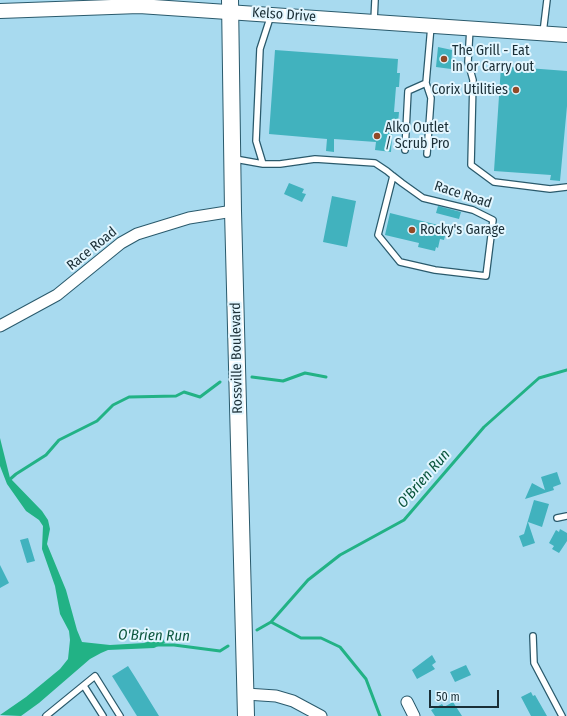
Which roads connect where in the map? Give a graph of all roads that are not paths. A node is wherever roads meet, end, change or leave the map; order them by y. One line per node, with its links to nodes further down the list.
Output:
1 (376, 0): 6 (lane)
2 (547, 0): 9 (lane)
3 (230, 5): 4 (street, Kelso Drive); 5 (street, Kelso Drive); 14 (main road, Rossville Boulevard)
4 (0, 11)
5 (271, 14): 6 (street, Kelso Drive); 15 (lane)
6 (374, 22): 7 (street, Kelso Drive)
7 (432, 26): 8 (street, Kelso Drive); 11 (lane)
8 (470, 28): 9 (street, Kelso Drive); 17 (lane)
9 (544, 33): 10 (street, Kelso Drive)
10 (567, 35)
11 (426, 83): 12 (lane); 13 (lane)
12 (405, 150)
13 (427, 154)
14 (232, 159): 15 (lane, Race Road); 18 (main road, Rossville Boulevard)
15 (263, 164): 16 (lane, Race Road)
16 (393, 176): 16 (lane, Race Road)
17 (567, 188)
18 (233, 211): 19 (street, Race Road); 24 (main road, Rossville Boulevard)
19 (0, 326)
20 (567, 516): 21 (lane)
21 (557, 518)
22 (533, 636): 32 (lane)
23 (84, 686): 26 (lane); 27 (lane); 28 (lane)
24 (246, 694): 29 (main road, Rossville Boulevard); 30 (street)
25 (407, 702): 31 (street)
26 (46, 716)
27 (103, 716)
28 (120, 716)
29 (246, 716)
30 (321, 716)
31 (414, 716)
32 (562, 716)

